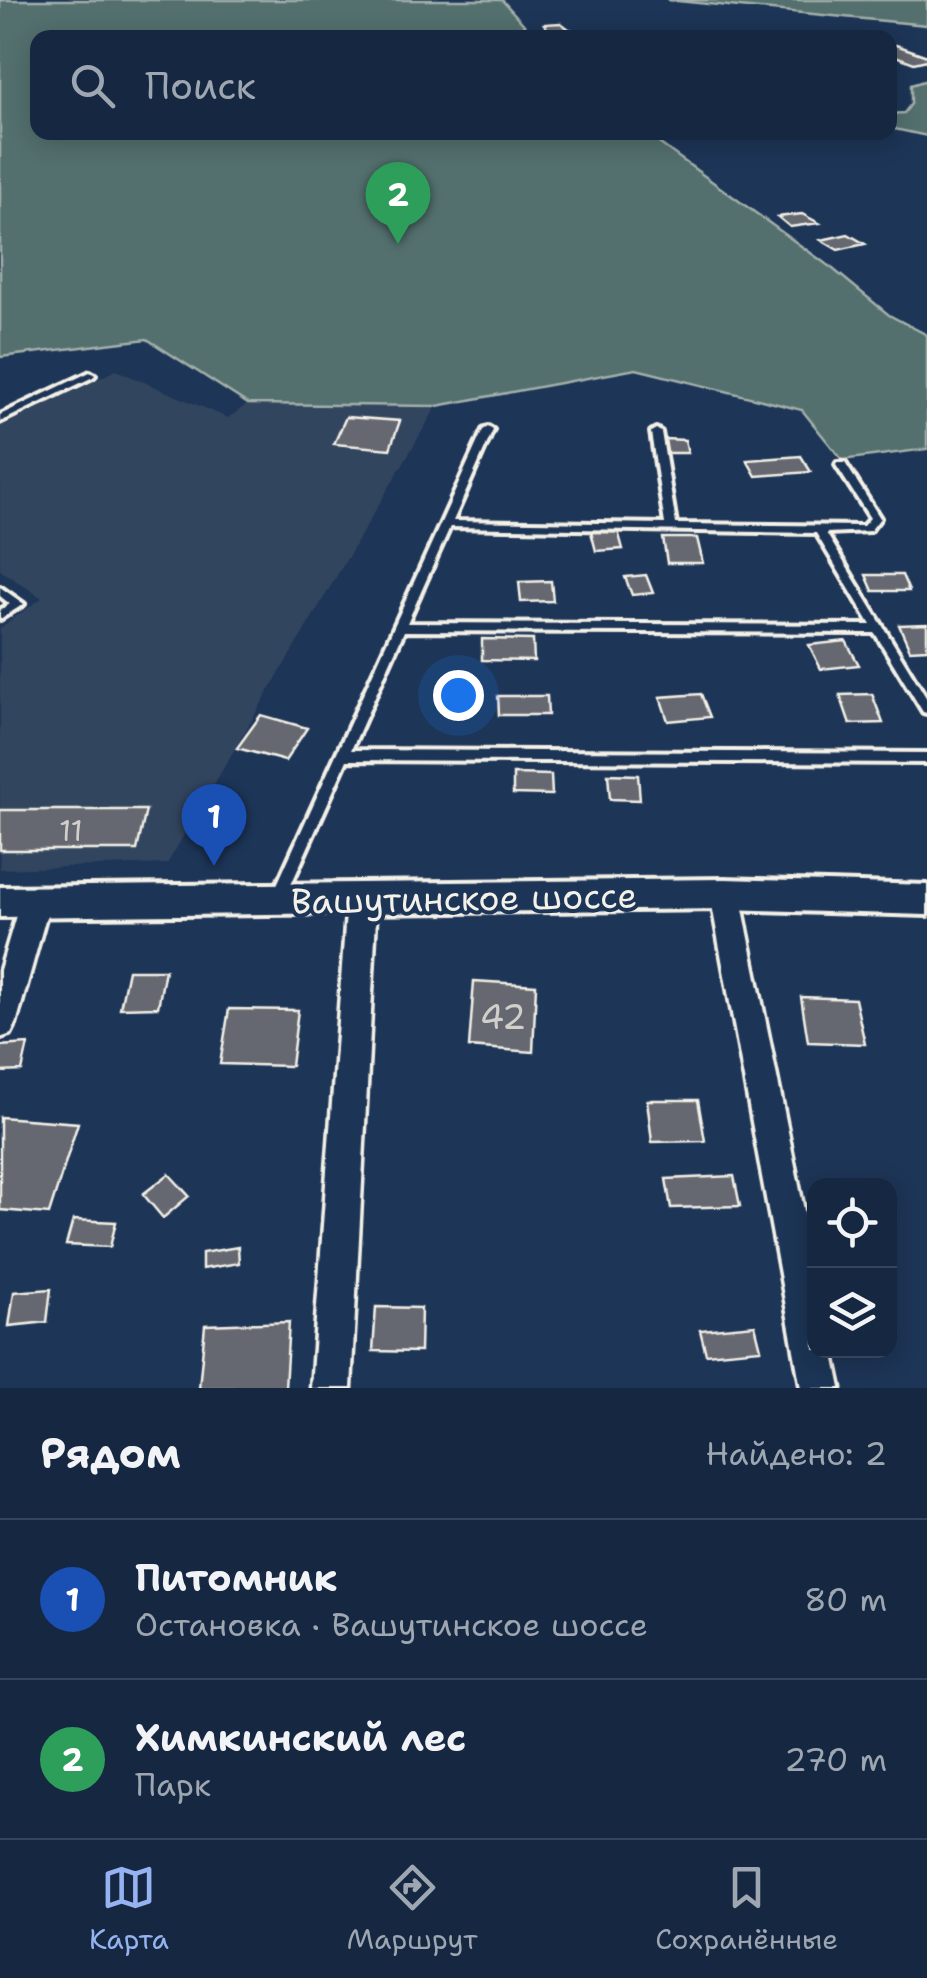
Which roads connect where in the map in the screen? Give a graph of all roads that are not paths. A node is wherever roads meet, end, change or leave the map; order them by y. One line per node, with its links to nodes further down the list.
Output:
1 (90, 375): 2 (lane)
2 (0, 419)
3 (488, 430): 6 (lane)
4 (656, 432): 7 (lane)
5 (841, 465): 8 (lane)
6 (446, 524): 7 (lane); 11 (lane)
7 (671, 528): 8 (lane)
8 (819, 530): 12 (lane)
9 (0, 591): 10 (lane)
10 (0, 616)
11 (399, 627): 12 (lane); 14 (lane)
12 (879, 629): 13 (lane)
13 (927, 709)
14 (341, 755): 15 (lane); 18 (lane)
15 (927, 758)
16 (725, 894): 17 (street, Вашутинское шоссе); 19 (street, Вашутинское шоссе); 23 (street)
17 (362, 899): 18 (street, Вашутинское шоссе); 22 (street)
18 (276, 900): 20 (street, Вашутинское шоссе)
19 (927, 900)
20 (18, 902): 21 (street)
21 (0, 1024)
22 (332, 1388)
23 (820, 1388)

